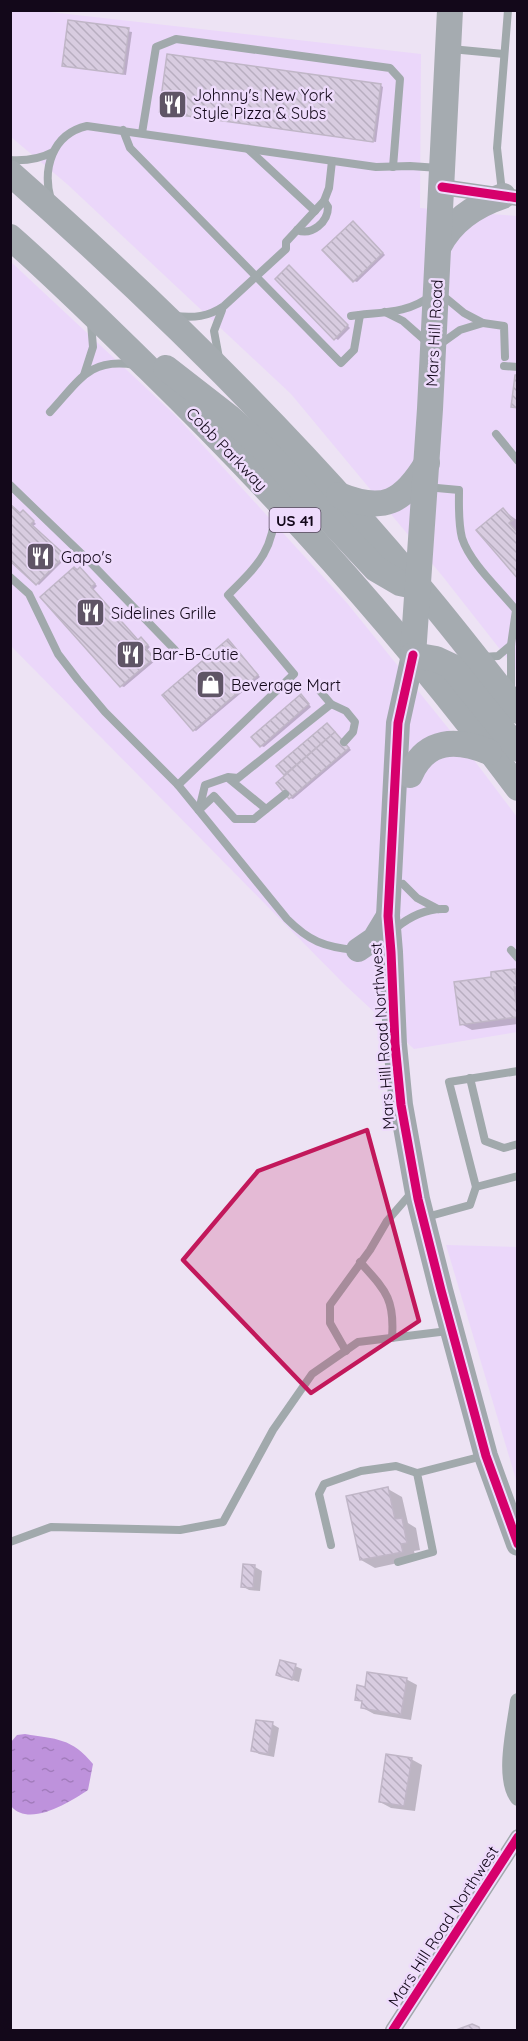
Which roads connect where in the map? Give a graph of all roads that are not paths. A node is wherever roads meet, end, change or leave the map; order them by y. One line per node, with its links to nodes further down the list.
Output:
1 (450, 10): 3 (main road, Mars Hill Road)
2 (508, 10): 4 (lane)
3 (448, 49): 4 (lane); 13 (main road, Mars Hill Road)
4 (504, 54): 14 (lane)
5 (123, 130): 6 (lane); 8 (lane); 22 (lane)
6 (142, 133): 7 (lane); 11 (lane)
7 (248, 148): 10 (lane); 16 (lane)
8 (53, 152): 9 (lane); 17 (lane)
9 (10, 160)
10 (332, 161): 11 (lane); 15 (lane)
11 (393, 166): 13 (lane)
12 (10, 173): 17 (main road, US 41)
13 (442, 178): 14 (street); 20 (main road, Mars Hill Road)
14 (510, 197): 20 (main road)
15 (324, 201): 16 (lane); 18 (lane)
16 (315, 211): 18 (lane)
17 (55, 212): 27 (main road, US 41)
18 (297, 230): 22 (lane)
19 (10, 237): 21 (main road, Cobb Parkway / US 41)
20 (439, 246): 23 (main road, Mars Hill Road)
21 (21, 254): 25 (main road, Cobb Parkway / US 41)
22 (257, 276): 24 (lane); 26 (lane)
23 (437, 289): 26 (lane); 28 (lane); 30 (main road, Mars Hill Road)
24 (224, 306): 27 (lane); 33 (lane)
25 (87, 308): 29 (main road, Cobb Parkway / US 41); 34 (lane)
26 (385, 312): 30 (lane)
27 (160, 313): 33 (main road, US 41)
28 (483, 323): 30 (lane); 31 (lane)
29 (111, 332): 32 (main road, Cobb Parkway / US 41); 43 (main road)
30 (434, 350): 38 (main road, Mars Hill Road)
31 (518, 367)
32 (149, 369): 34 (lane); 41 (main road, Cobb Parkway / US 41)
33 (224, 375): 40 (main road, US 41)
34 (83, 376): 35 (lane)
35 (50, 412)
36 (496, 434): 37 (lane)
37 (518, 461)
38 (426, 475): 40 (main road); 43 (main road, Mars Hill Road); 44 (lane)
39 (10, 485): 45 (lane)
40 (338, 495): 43 (main road, US 41)
41 (274, 496): 47 (main road, Cobb Parkway / US 41); 56 (lane)
42 (10, 577): 56 (lane)
43 (419, 587): 46 (main road, US 41); 47 (main road, Mars Hill Road)
44 (511, 645): 46 (lane); 50 (lane)
45 (175, 650)
46 (472, 653): 50 (main road, US 41)
47 (413, 655): 52 (main road); 53 (main road, Cobb Parkway / US 41); 54 (street, Mars Hill Road Northwest); 62 (street, Mars Hill Road Northwest)
48 (320, 691): 49 (lane)
49 (331, 704): 51 (lane); 55 (lane)
50 (516, 709)
51 (344, 742)
52 (518, 749)
53 (489, 752): 54 (main road); 57 (main road, Cobb Parkway / US 41)
54 (410, 775): 61 (street, Mars Hill Road Northwest)
55 (228, 777): 59 (lane); 60 (lane)
56 (178, 785): 60 (lane)
57 (518, 788)
58 (285, 794): 59 (lane)
59 (266, 809): 60 (lane)
60 (199, 810): 64 (lane)
61 (403, 884): 62 (street, Mars Hill Road Northwest); 62 (lane)
62 (392, 922): 64 (street, Mars Hill Road Northwest); 64 (street)
63 (511, 950): 65 (lane)
64 (375, 951): 71 (street, Mars Hill Road Northwest)
65 (518, 958)
66 (518, 1071): 67 (lane)
67 (470, 1078): 68 (lane); 70 (lane)
68 (518, 1144)
69 (518, 1176): 70 (lane)
70 (476, 1187): 72 (lane)
71 (416, 1189): 72 (street, Mars Hill Road Northwest); 73 (lane)
72 (422, 1218): 74 (street, Mars Hill Road Northwest)
73 (360, 1262): 75 (lane); 76 (lane)
74 (452, 1330): 75 (lane); 77 (street, Mars Hill Road Northwest)
75 (393, 1338): 76 (lane)
76 (346, 1351): 80 (lane)
77 (486, 1455): 78 (lane); 79 (street, Mars Hill Road Northwest)
78 (417, 1473): 82 (lane); 83 (lane)
79 (512, 1515): 81 (street, Mars Hill Road Northwest)
80 (10, 1542)
81 (518, 1544)
82 (331, 1545)
83 (398, 1563)
84 (518, 1701): 85 (street)
85 (518, 1798)
86 (518, 1837): 87 (street, Mars Hill Road Northwest)
87 (393, 2031)

